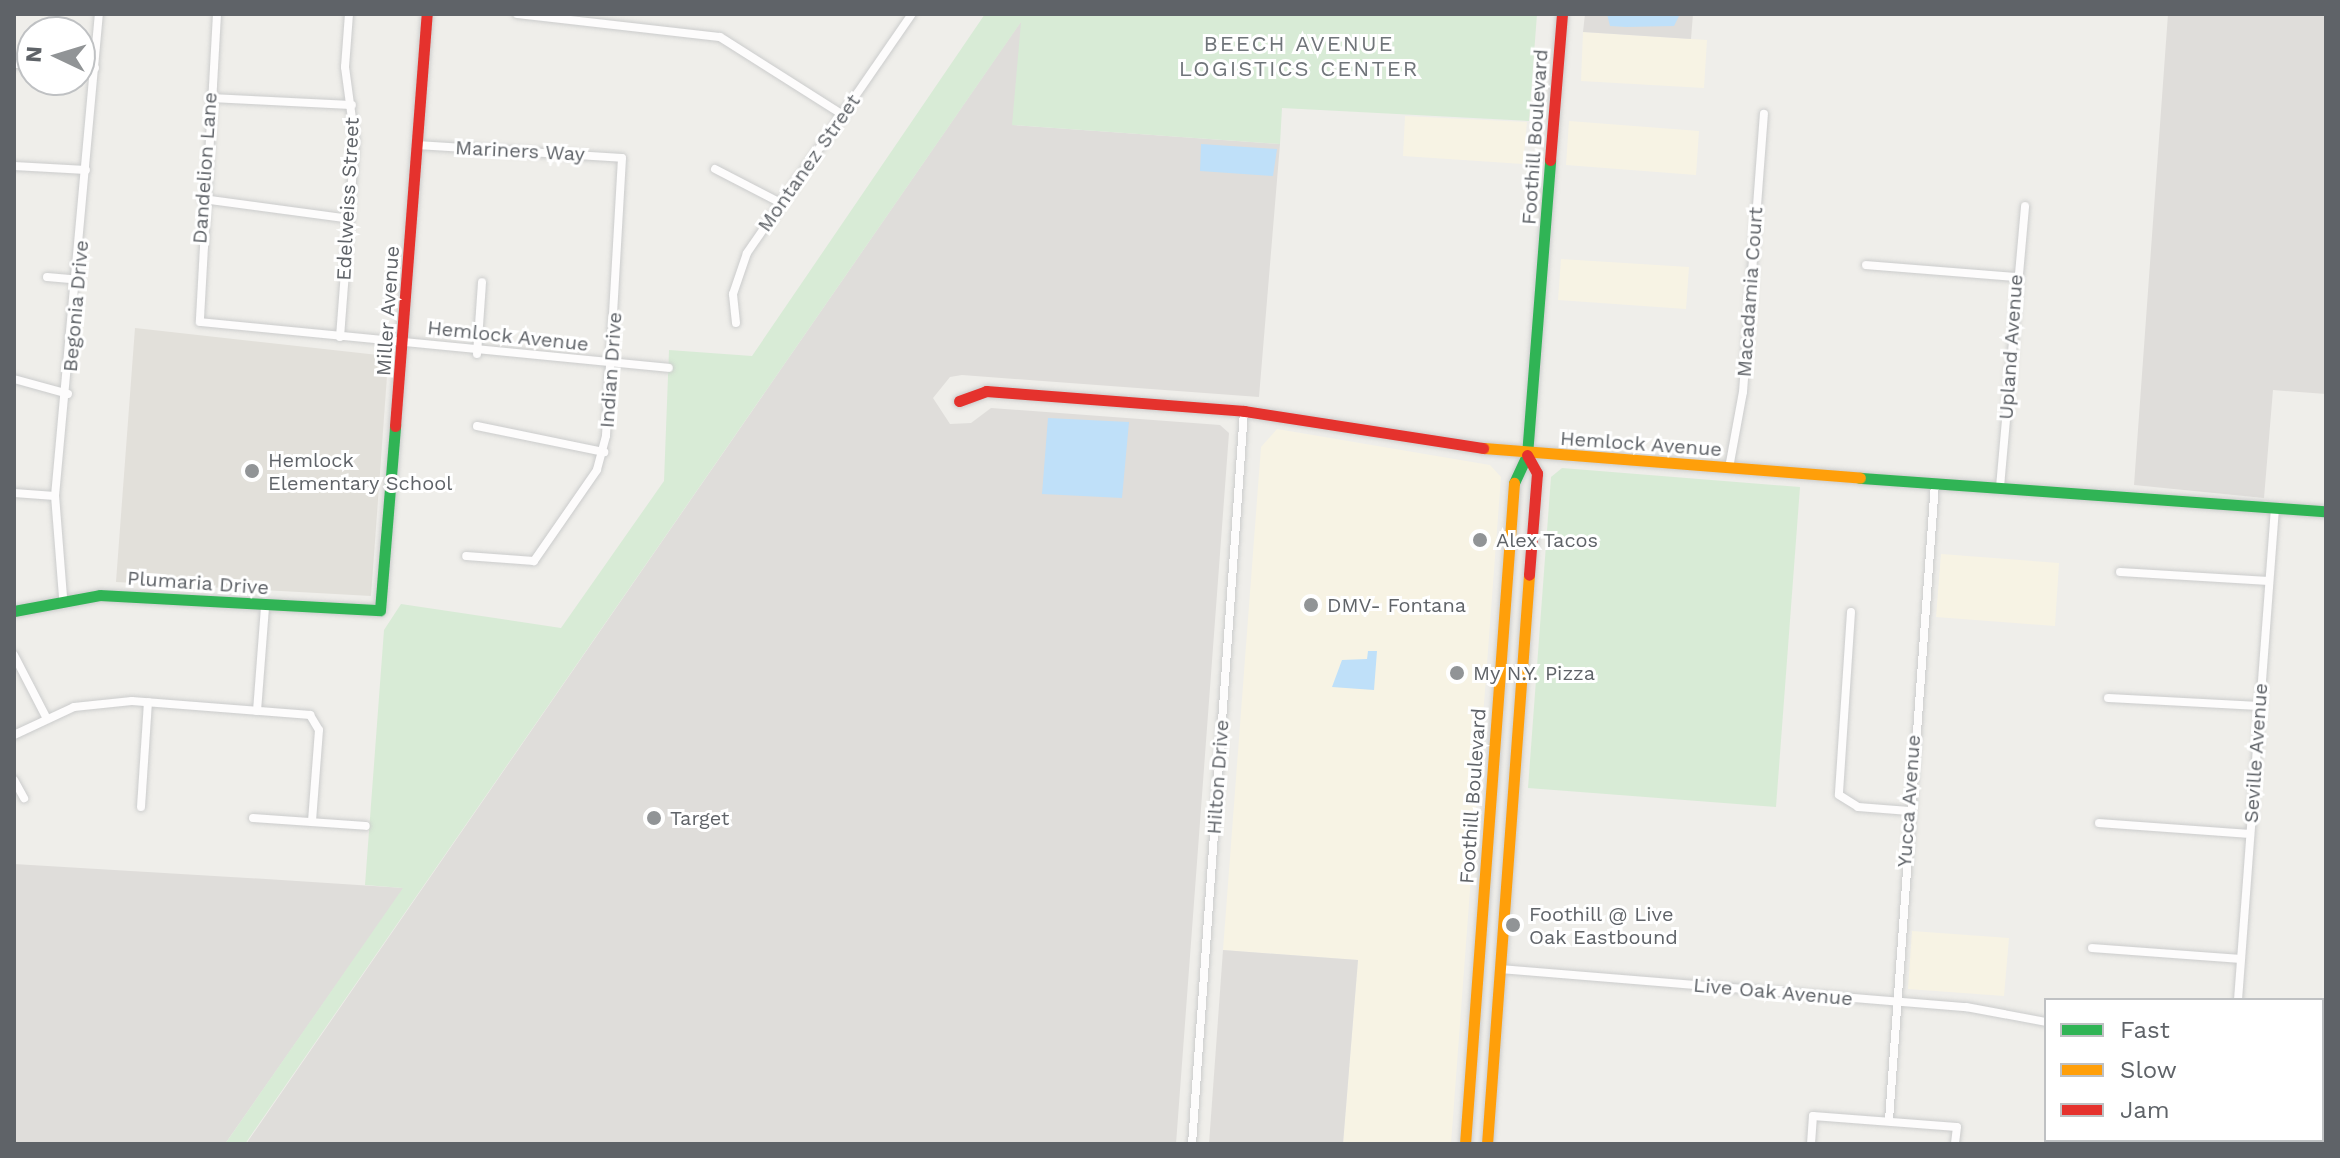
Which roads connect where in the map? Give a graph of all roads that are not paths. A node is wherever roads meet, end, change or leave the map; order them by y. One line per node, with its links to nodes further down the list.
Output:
1 (99, 14): 9 (street, Begonia Drive)
2 (217, 14): 11 (street, Dandelion Lane)
3 (349, 14): 12 (street, Edelweiss Street)
4 (427, 14): 15 (street, Miller Avenue)
5 (517, 14): 14 (street)
6 (900, 14): 8 (street)
7 (1562, 14): 42 (street, Foothill Boulevard)
8 (910, 17): 14 (street, Montanez Street)
9 (96, 54)
10 (93, 96): 19 (street, Begonia Drive)
11 (210, 98): 12 (street); 20 (street, Dandelion Lane)
12 (352, 105): 23 (street, Edelweiss Street)
13 (1764, 114): 43 (street, Macadamia Court)
14 (843, 115): 21 (street, Montanez Street)
15 (417, 145): 16 (street, Mariners Way); 32 (street, Miller Avenue)
16 (622, 158): 34 (street, Indian Drive)
17 (14, 166): 19 (street)
18 (715, 169): 21 (street)
19 (86, 170): 27 (street, Begonia Drive)
20 (203, 199): 23 (street); 29 (street, Dandelion Lane)
21 (781, 203): 30 (street, Montanez Street)
22 (2025, 206): 26 (street, Upland Avenue)
23 (350, 219): 31 (street, Edelweiss Street)
24 (1866, 265): 26 (street)
25 (47, 277): 27 (street)
26 (2015, 277): 45 (street, Upland Avenue)
27 (79, 280): 37 (street, Begonia Drive)
28 (482, 282): 33 (street)
29 (200, 322): 31 (street, Hemlock Avenue)
30 (736, 323)
31 (340, 337): 32 (street, Hemlock Avenue)
32 (404, 343): 33 (street, Hemlock Avenue); 55 (street, Miller Avenue)
33 (477, 354): 34 (street, Hemlock Avenue)
34 (611, 364): 35 (street, Hemlock Avenue); 41 (street, Indian Drive)
35 (669, 368)
36 (14, 379): 37 (street)
37 (68, 394): 47 (street, Begonia Drive)
38 (959, 401): 39 (street, Hemlock Avenue)
39 (1244, 411): 42 (street, Hemlock Avenue); 81 (street, Hilton Drive)
40 (477, 426): 41 (street)
41 (604, 452): 50 (street, Indian Drive)
42 (1527, 455): 43 (street, Hemlock Avenue); 76 (street, Foothill Boulevard); 82 (street, Foothill Boulevard)
43 (1729, 468): 44 (street, Hemlock Avenue)
44 (1935, 483): 45 (street, Hemlock Avenue); 68 (street, Yucca Avenue)
45 (2000, 487): 48 (street, Hemlock Avenue)
46 (14, 493): 47 (street)
47 (55, 496): 53 (street, Begonia Drive)
48 (2275, 507): 49 (street, Hemlock Avenue); 52 (street, Seville Avenue)
49 (2326, 511)
50 (466, 556)
51 (2120, 572): 52 (street)
52 (2269, 581): 61 (street, Seville Avenue)
53 (63, 597): 54 (street, Plumaria Drive); 56 (street, Plumaria Drive)
54 (265, 606): 55 (street, Plumaria Drive); 62 (street)
55 (380, 610)
56 (14, 611)
57 (1851, 612): 68 (street)
58 (14, 655): 63 (street)
59 (2108, 698): 61 (street)
60 (148, 702): 62 (street); 63 (street); 67 (street)
61 (2260, 706): 73 (street, Seville Avenue)
62 (257, 711): 70 (street)
63 (46, 717): 64 (street)
64 (14, 735)
65 (14, 780): 66 (street)
66 (24, 798)
67 (141, 807)
68 (1909, 811): 78 (street, Yucca Avenue)
69 (253, 818): 70 (street)
70 (312, 822): 72 (street)
71 (2099, 823): 73 (street)
72 (366, 826)
73 (2250, 834): 75 (street, Seville Avenue)
74 (2092, 948): 75 (street)
75 (2241, 959): 77 (street, Seville Avenue)
76 (1500, 969): 78 (street, Live Oak Avenue); 83 (street, Foothill Boulevard)
77 (2238, 998)
78 (1895, 1002): 79 (street, Live Oak Avenue); 80 (street, Yucca Avenue)
79 (2044, 1022)
80 (1889, 1120): 84 (street); 85 (street)
81 (1192, 1144)
82 (1465, 1144)
83 (1487, 1144)
84 (1811, 1144)
85 (1955, 1144)

